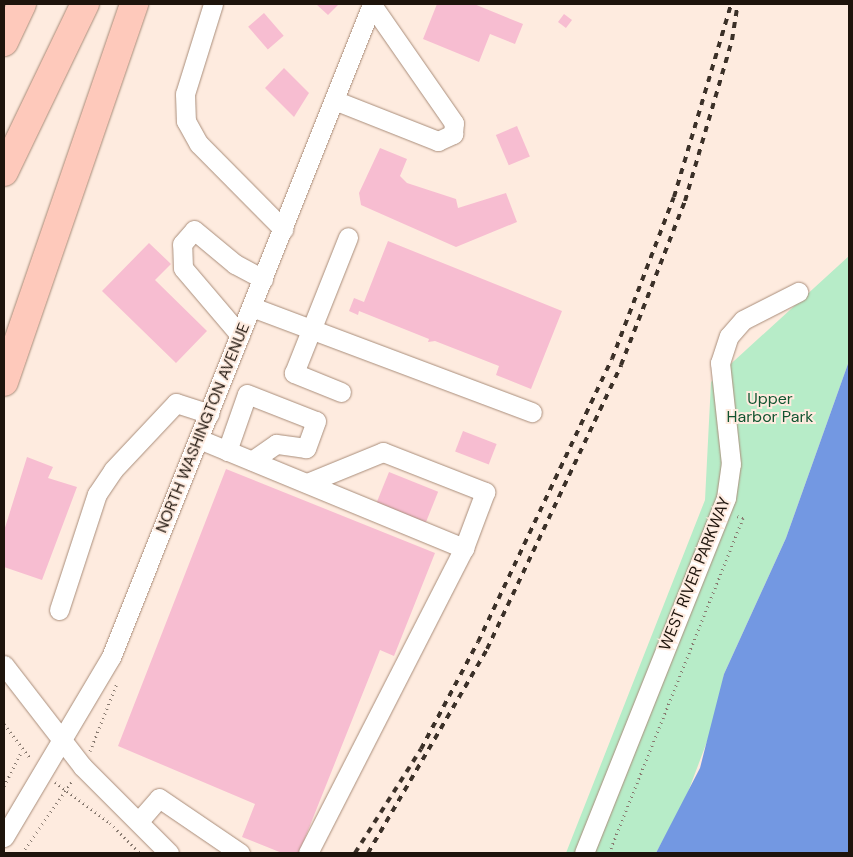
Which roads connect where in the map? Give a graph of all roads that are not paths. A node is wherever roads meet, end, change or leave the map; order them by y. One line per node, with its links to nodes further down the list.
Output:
1 (22, 4): 6 (highway)
2 (85, 4): 8 (highway)
3 (134, 4): 16 (highway)
4 (213, 4): 9 (street)
5 (372, 4): 7 (street, NORTH WASHINGTON AVENUE); 7 (street)
6 (4, 42)
7 (334, 100): 9 (street, NORTH WASHINGTON AVENUE)
8 (4, 172)
9 (283, 229): 11 (street, NORTH WASHINGTON AVENUE)
10 (348, 237): 14 (street)
11 (263, 279): 13 (street, NORTH WASHINGTON AVENUE); 15 (street)
12 (798, 292): 33 (street, WEST RIVER PARKWAY)
13 (252, 307): 14 (street); 15 (street, NORTH WASHINGTON AVENUE)
14 (312, 330): 17 (street); 18 (street)
15 (240, 335): 19 (street, NORTH WASHINGTON AVENUE)
16 (4, 382)
17 (341, 392)
18 (532, 412)
19 (209, 414): 20 (street, NORTH WASHINGTON AVENUE); 25 (street)
20 (199, 439): 21 (street); 27 (street, NORTH WASHINGTON AVENUE)
21 (227, 450): 22 (street); 22 (street)
22 (252, 461): 23 (street)
23 (307, 484): 24 (street); 24 (street)
24 (464, 548): 32 (street)
25 (59, 610)
26 (4, 665): 27 (street)
27 (62, 739): 28 (street); 29 (street, NORTH WASHINGTON AVENUE)
28 (139, 821): 30 (street); 31 (street)
29 (4, 837)
30 (170, 853)
31 (240, 853)
32 (308, 853)
33 (584, 853)

